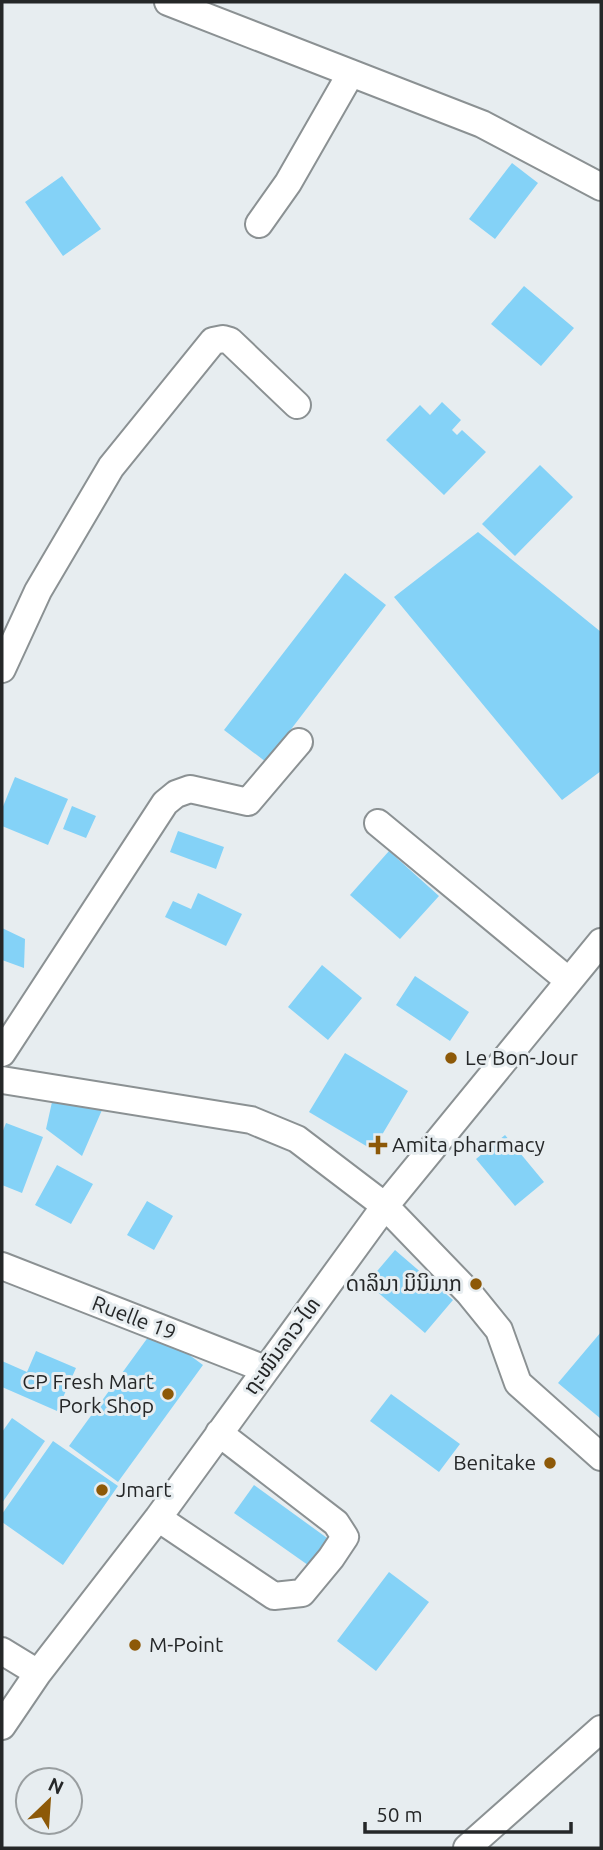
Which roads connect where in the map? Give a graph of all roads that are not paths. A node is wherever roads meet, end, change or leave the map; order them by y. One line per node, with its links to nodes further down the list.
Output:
1 (168, 2): 2 (street)
2 (351, 73): 3 (street); 4 (street)
3 (601, 187)
4 (258, 224)
5 (298, 405): 6 (street)
6 (2, 669)
7 (299, 742): 11 (street)
8 (377, 823): 10 (street)
9 (601, 942): 10 (street, ຖະໜົນລາວ-ໄທ)
10 (569, 981): 13 (street, ຖະໜົນລາວ-ໄທ)
11 (2, 1053)
12 (2, 1080): 13 (street)
13 (386, 1206): 15 (street, ຖະໜົນລາວ-ໄທ); 17 (street)
14 (2, 1266): 15 (street, Ruelle 19)
15 (265, 1369): 16 (street, ຖະໜົນລາວ-ໄທ)
16 (219, 1433): 18 (street, ຖະໜົນລາວ-ໄທ); 18 (street)
17 (601, 1457)
18 (158, 1518): 20 (street, ຖະໜົນລາວ-ໄທ)
19 (2, 1651): 20 (street)
20 (37, 1674): 21 (street, ຖະໜົນລາວ-ໄທ)
21 (2, 1726)
22 (601, 1728): 23 (street)
23 (473, 1846)

